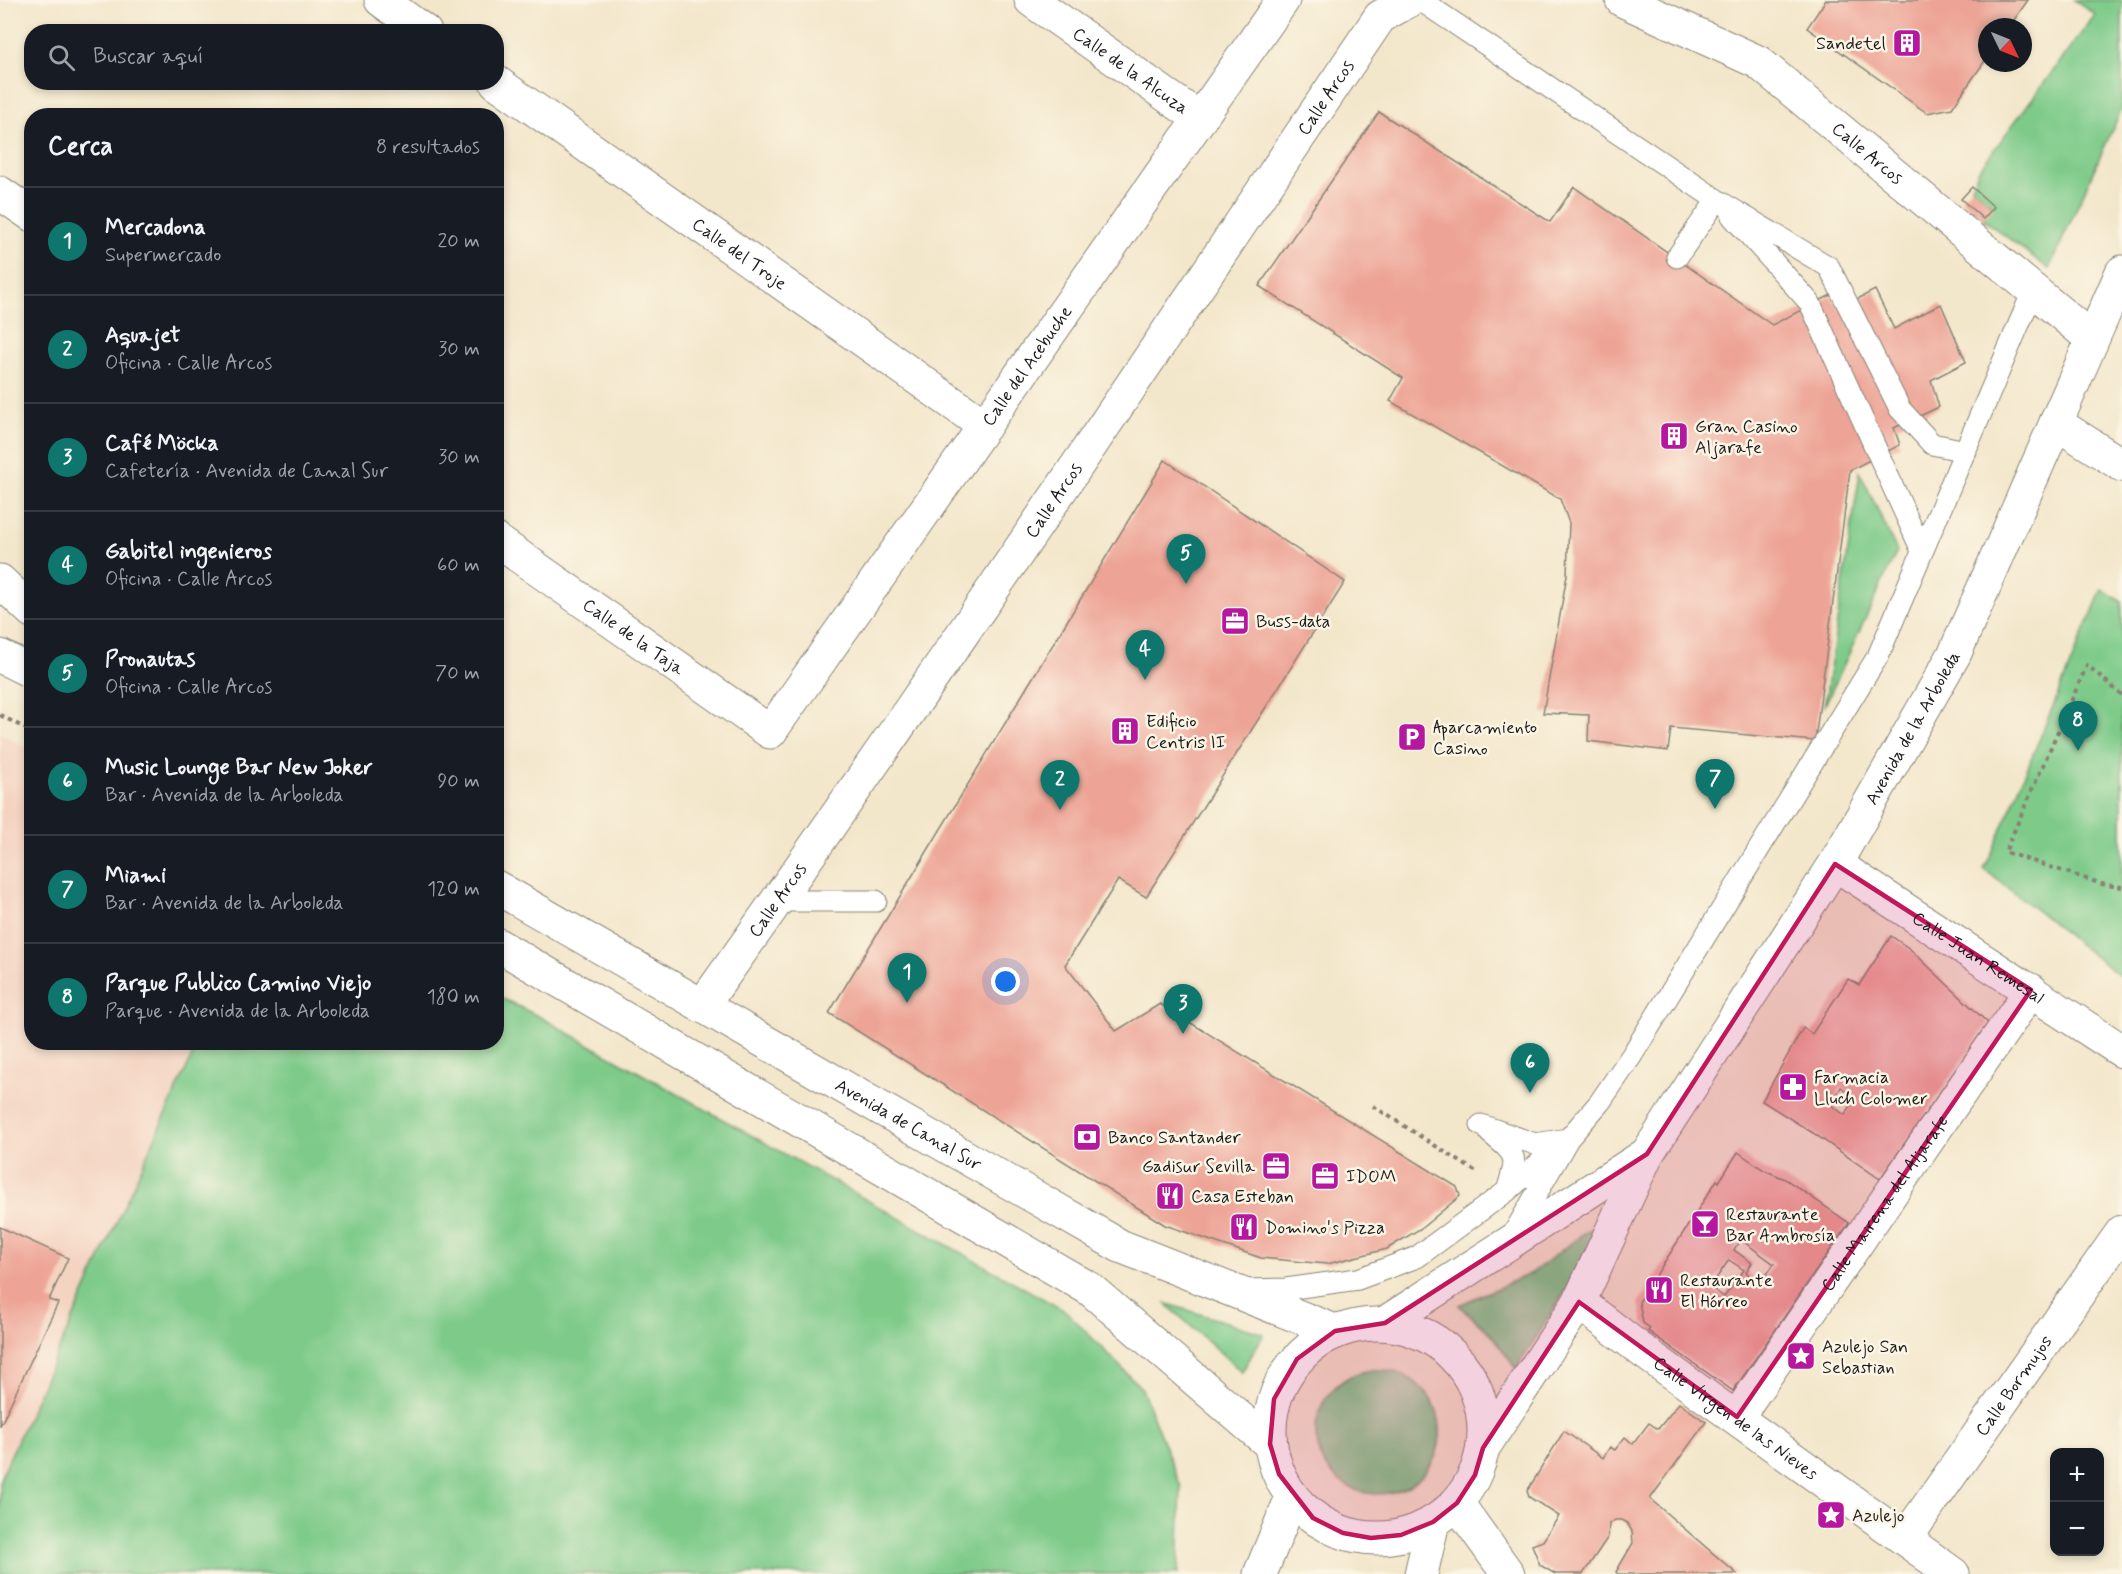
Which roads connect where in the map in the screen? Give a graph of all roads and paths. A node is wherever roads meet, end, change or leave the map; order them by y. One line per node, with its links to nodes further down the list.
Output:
1 (381, 0): 7 (street)
2 (1031, 0): 9 (street, Calle de la Alcuza)
3 (1283, 0): 9 (street, Calle del Acebuche)
4 (1410, 0): 35 (street, Calle Arcos)
5 (1420, 0): 11 (lane)
6 (1622, 0): 15 (street, Calle Arcos)
7 (414, 24)
8 (504, 88): 18 (street, Calle del Troje)
9 (1200, 119): 18 (street, Calle del Acebuche)
10 (0, 193): 12 (street)
11 (1717, 200): 13 (lane); 19 (lane); 22 (lane)
12 (24, 210)
13 (1677, 257)
14 (2122, 272): 16 (street, Avenida de la Arboleda)
15 (2033, 291): 16 (street, Calle Arcos); 19 (lane)
16 (2092, 339): 17 (street, Avenida de la Arboleda)
17 (2056, 423): 20 (street); 31 (street, Avenida de la Arboleda)
18 (985, 426): 30 (street, Calle del Acebuche)
19 (1966, 451): 22 (lane)
20 (2122, 465)
21 (504, 546): 30 (street, Calle de la Taja)
22 (1922, 551): 41 (lane)
23 (0, 581): 25 (street)
24 (0, 603): 26 (street)
25 (24, 604)
26 (24, 615)
27 (2122, 695): 32 (path)
28 (0, 715): 29 (path)
29 (24, 728)
30 (770, 732)
31 (1835, 864): 37 (street, Calle Juan Remesal); 42 (street, Avenida de la Arboleda)
32 (2122, 887)
33 (504, 892): 38 (street, Avenida de Canal Sur)
34 (876, 901): 35 (lane)
35 (778, 902): 38 (street, Calle Arcos)
36 (504, 949): 52 (street)
37 (2031, 990): 39 (street, Calle Juan Remesal); 51 (street, Calle Mairena del Aljarafe)
38 (702, 1006): 47 (street, Avenida de Canal Sur)
39 (2122, 1051)
40 (1373, 1106): 43 (path)
41 (1568, 1138): 44 (lane); 44 (lane); 46 (lane)
42 (1647, 1154): 46 (street); 48 (street, Avenida de la Arboleda)
43 (1452, 1156)
44 (1507, 1191): 47 (lane)
45 (2122, 1232): 56 (street, Calle Bormujos)
46 (1509, 1242): 49 (street)
47 (1234, 1291): 50 (street, Avenida de Canal Sur)
48 (1579, 1302): 51 (street, Calle Virgen de las Nieves); 53 (street, Avenida de la Arboleda)
49 (1385, 1323): 50 (street); 53 (street)
50 (1335, 1331): 52 (street)
51 (1737, 1417): 56 (street, Calle Virgen de las Nieves)
52 (1270, 1444): 54 (street)
53 (1483, 1448): 55 (street)
54 (1292, 1497): 55 (street); 57 (street)
55 (1445, 1512): 58 (street); 59 (street)
56 (1905, 1539): 60 (street, Calle Virgen de las Nieves)
57 (1260, 1574)
58 (1421, 1574)
59 (1508, 1574)
60 (1953, 1574)

